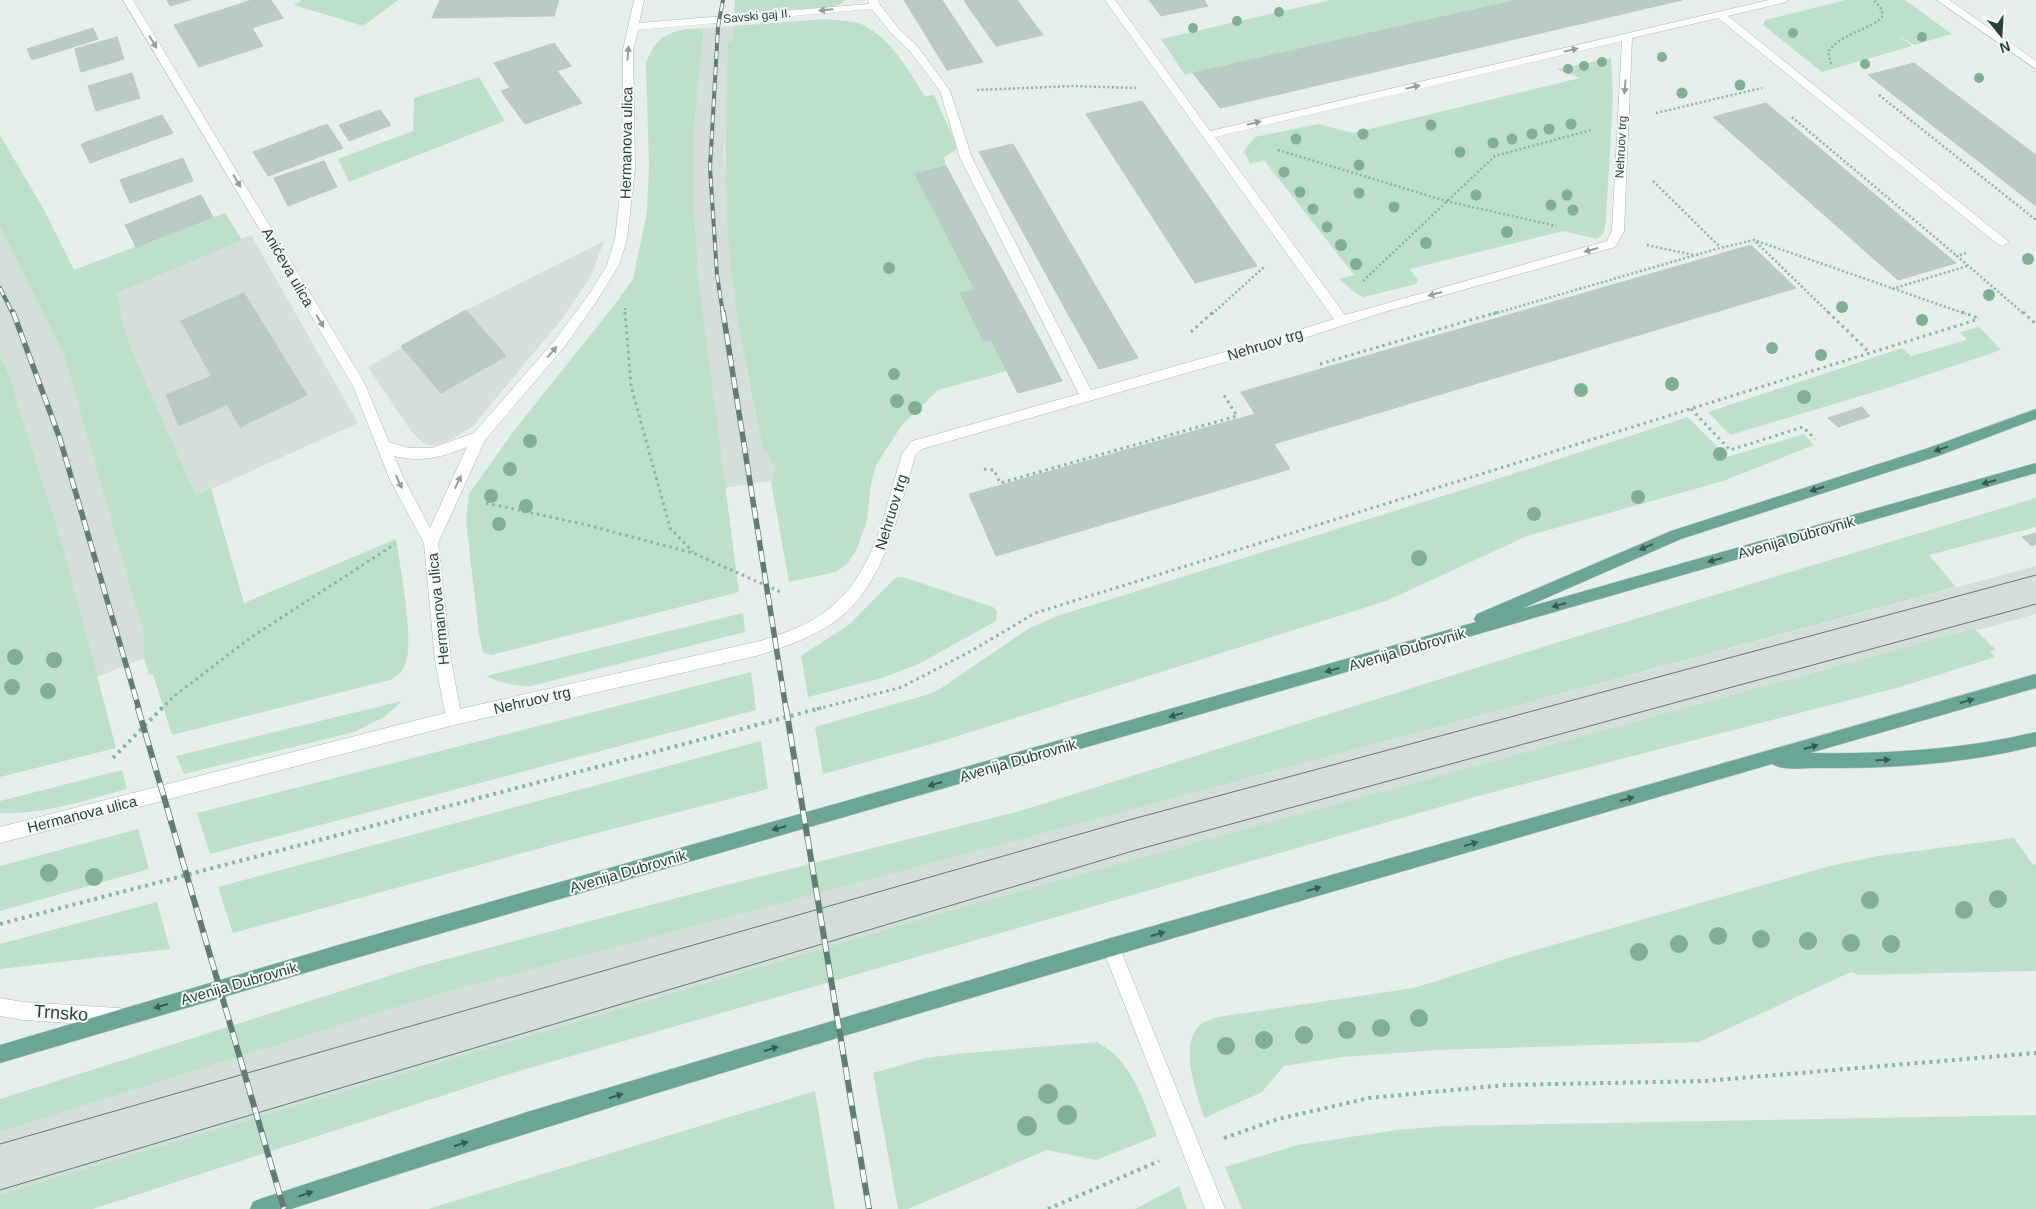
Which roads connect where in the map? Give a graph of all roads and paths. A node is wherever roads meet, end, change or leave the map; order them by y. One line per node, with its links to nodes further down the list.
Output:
1 (128, 0): 51 (street, Anićeva ulica, one-way to 51)
2 (640, 0): 9 (street, Hermanova ulica)
3 (1110, 0): 20 (street)
4 (1782, 0): 8 (street)
5 (1874, 0): 12 (path)
6 (1942, 0): 11 (street)
7 (874, 3): 9 (street, Savski gaj II., one-way to 9); 46 (street)
8 (1721, 15): 10 (street); 27 (street)
9 (632, 27): 49 (street, Hermanova ulica, one-way to 9)
10 (1626, 38): 20 (street, one-way to 10); 38 (street, Nehruov trg, one-way to 38)
11 (2036, 66)
12 (1832, 67)
13 (1770, 86): 17 (path)
14 (1140, 88): 15 (path)
15 (974, 90)
16 (1879, 96): 24 (path)
17 (1655, 113)
18 (1792, 116): 31 (path)
19 (1593, 130): 23 (path)
20 (1207, 135): 38 (street)
21 (1275, 150): 23 (path)
22 (1653, 181): 29 (path)
23 (1446, 201): 25 (path); 34 (path)
24 (2036, 220)
25 (1562, 227)
26 (1754, 240): 29 (path); 35 (path); 41 (path)
27 (2003, 242)
28 (1644, 245): 30 (path)
29 (1720, 248): 30 (path)
30 (1695, 255): 42 (path)
31 (1956, 256)
32 (1271, 265): 40 (path)
33 (1968, 266): 35 (path)
34 (1357, 287)
35 (1891, 289): 41 (path)
36 (624, 306): 57 (path)
37 (2017, 306): 39 (path)
38 (1342, 321): 46 (street, Nehruov trg)
39 (2036, 324)
40 (1186, 337)
41 (1870, 353): 47 (path)
42 (1318, 364)
43 (1218, 386): 45 (path)
44 (1231, 389): 45 (path)
45 (1222, 392): 53 (path)
46 (1087, 396): 61 (street, Nehruov trg)
47 (1691, 409): 50 (path); 66 (path)
48 (2036, 414): 59 (main road, one-way to 59)
49 (479, 437): 51 (street); 56 (street, Hermanova ulica, one-way to 49)
50 (1815, 438)
51 (384, 446): 56 (street, Anićeva ulica, one-way to 56)
52 (2036, 468): 59 (main road, Avenija Dubrovnik, one-way to 59)
53 (984, 469)
54 (479, 502): 57 (path)
55 (400, 541): 63 (path)
56 (431, 543): 61 (street, Hermanova ulica)
57 (693, 553): 58 (path)
58 (783, 593)
59 (1429, 642): 69 (main road, Avenija Dubrovnik, one-way to 69)
60 (2036, 681): 64 (main road, one-way to 60)
61 (454, 718): 65 (street, Hermanova ulica)
62 (2036, 739): 64 (main road, one-way to 62)
63 (113, 758)
64 (1764, 760): 67 (main road, one-way to 64)
65 (0, 835)
66 (0, 924)
67 (1111, 947): 74 (main road, one-way to 67); 76 (street)
68 (0, 1007): 69 (street, Trnsko)
69 (123, 1017): 71 (main road, Avenija Dubrovnik)
70 (2036, 1052): 72 (path)
71 (0, 1054)
72 (1214, 1142)
73 (1166, 1158): 75 (path)
74 (260, 1209)
75 (1048, 1209)
76 (1215, 1209)

